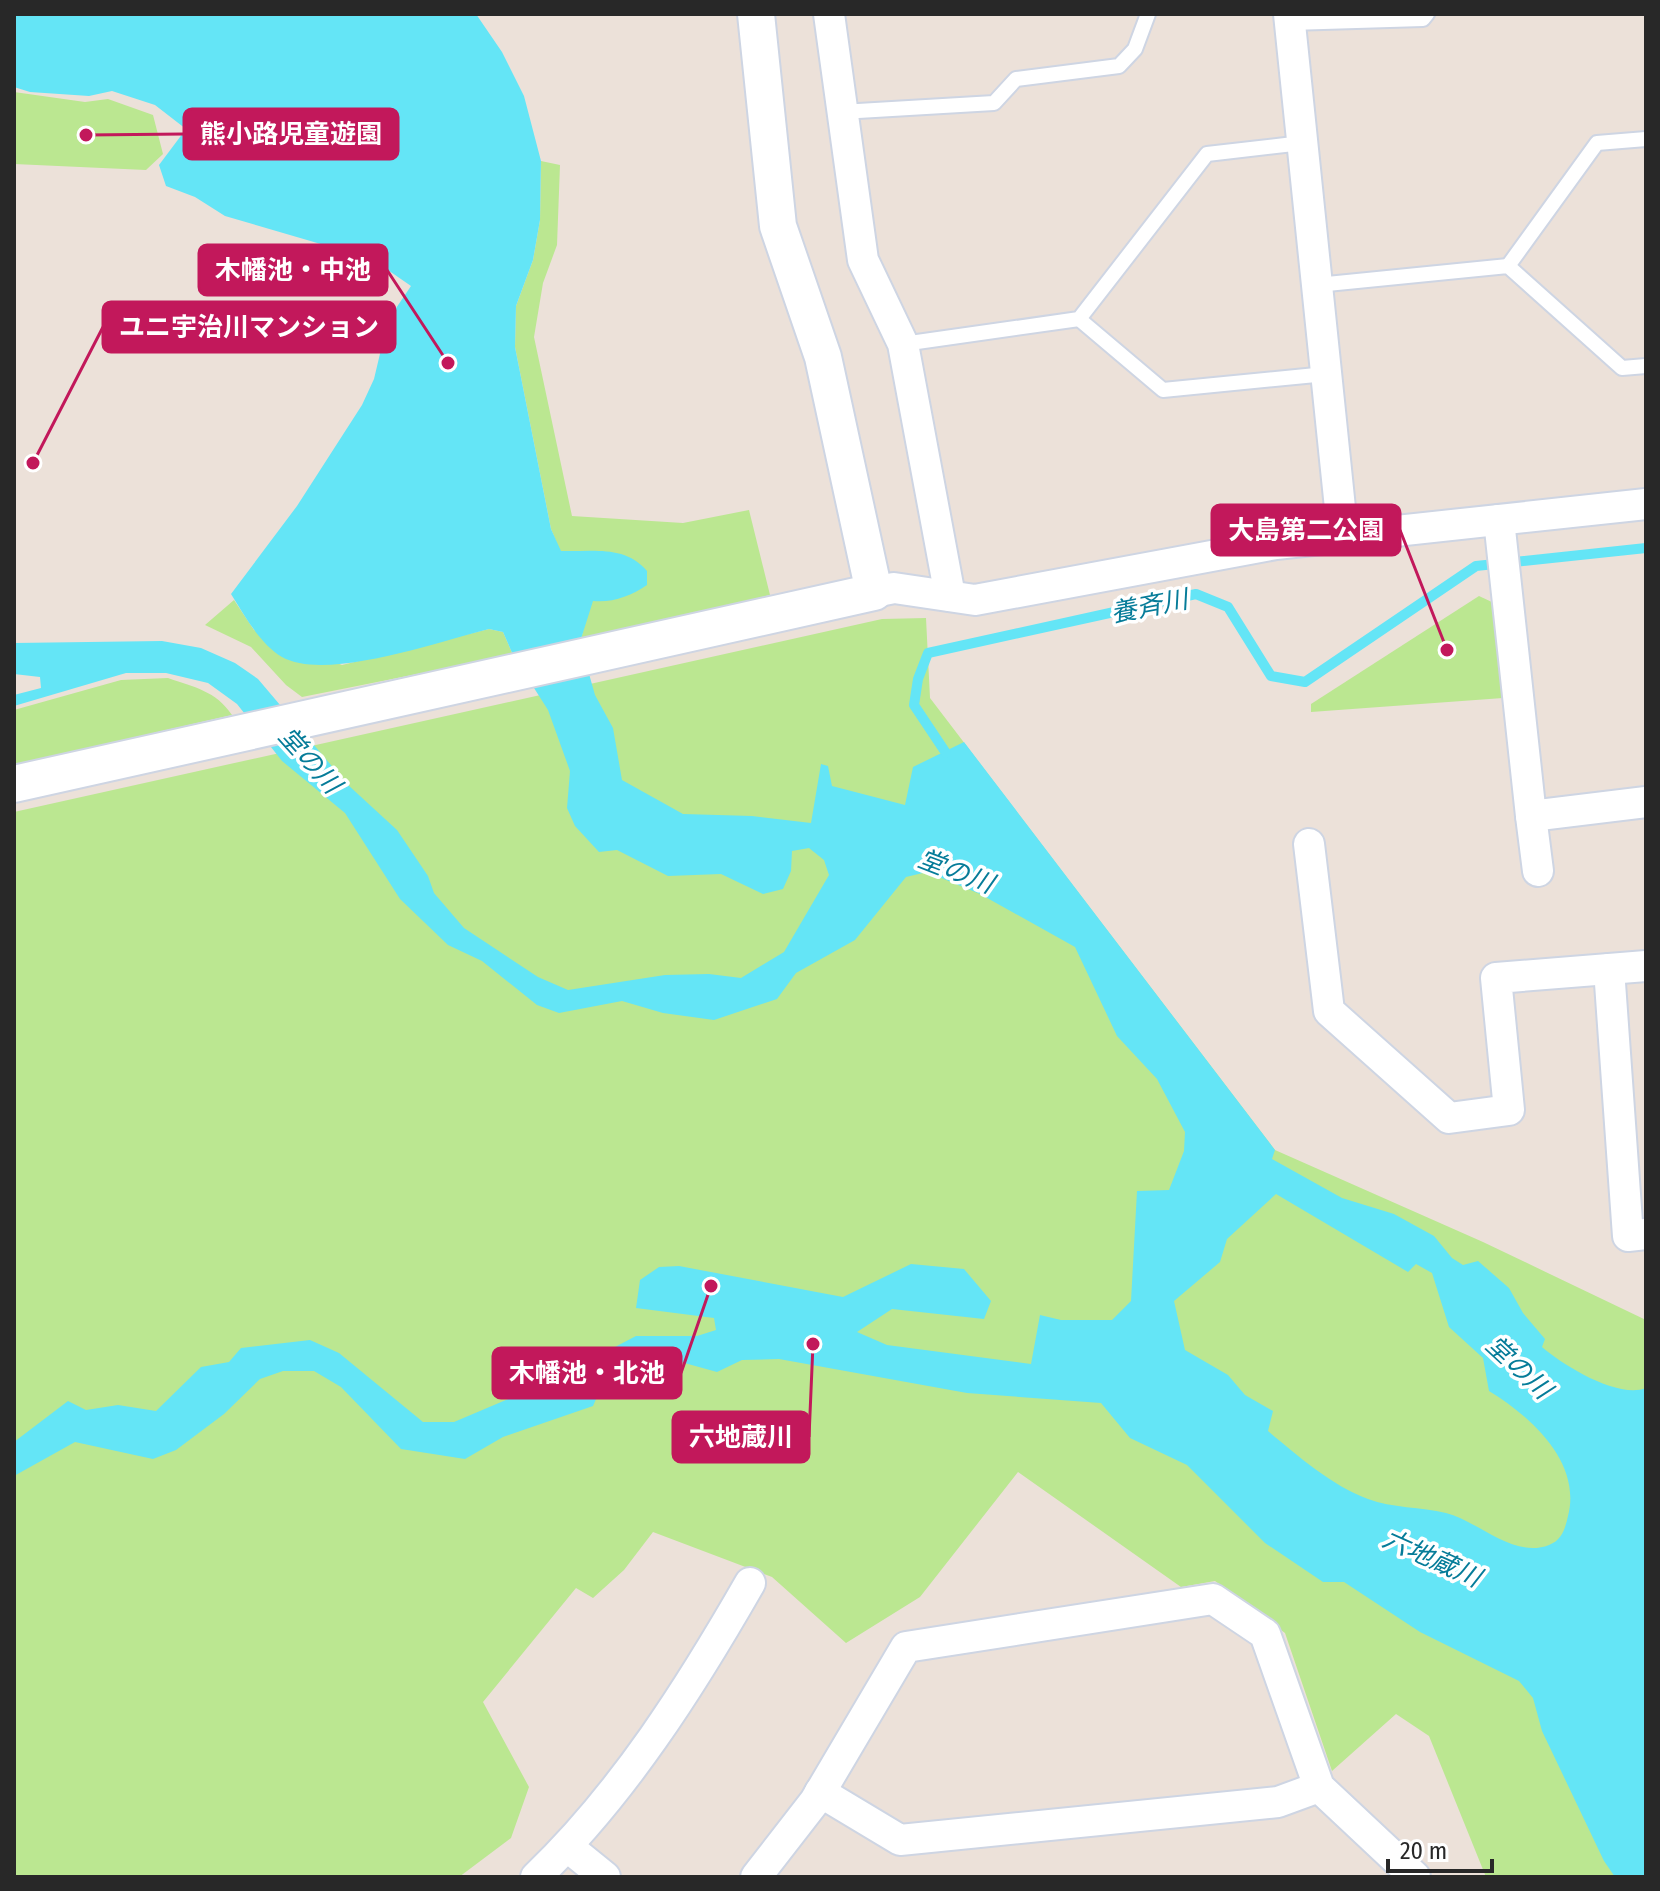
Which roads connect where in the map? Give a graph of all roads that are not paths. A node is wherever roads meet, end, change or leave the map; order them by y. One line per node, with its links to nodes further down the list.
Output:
1 (756, 14): 18 (street)
2 (829, 14): 6 (street)
3 (1147, 14): 6 (lane)
4 (1427, 14): 5 (lane)
5 (1290, 19): 8 (street)
6 (841, 112): 12 (street)
7 (1646, 139): 9 (lane)
8 (1302, 143): 10 (street); 11 (lane)
9 (1508, 266): 10 (lane); 13 (lane)
10 (1317, 285): 14 (street)
11 (1079, 319): 12 (lane); 14 (lane)
12 (903, 344): 19 (street)
13 (1646, 366)
14 (1326, 374): 17 (street)
15 (1646, 504): 16 (street)
16 (1499, 520): 17 (street); 22 (street)
17 (1343, 537): 19 (street)
18 (874, 592): 19 (street); 20 (street)
19 (950, 596)
20 (14, 784)
21 (1646, 802): 22 (street)
22 (1531, 816): 24 (street)
23 (1309, 844): 26 (street)
24 (1538, 871)
25 (1646, 966): 26 (street)
26 (1609, 969): 27 (street)
27 (1633, 1128): 28 (street)
28 (1646, 1234)
29 (750, 1583): 32 (street)
30 (1319, 1787): 31 (street); 31 (street); 36 (street)
31 (820, 1792): 35 (street)
32 (568, 1847): 33 (street); 34 (street)
33 (536, 1877)
34 (605, 1877)
35 (756, 1877)
36 (1415, 1877)

